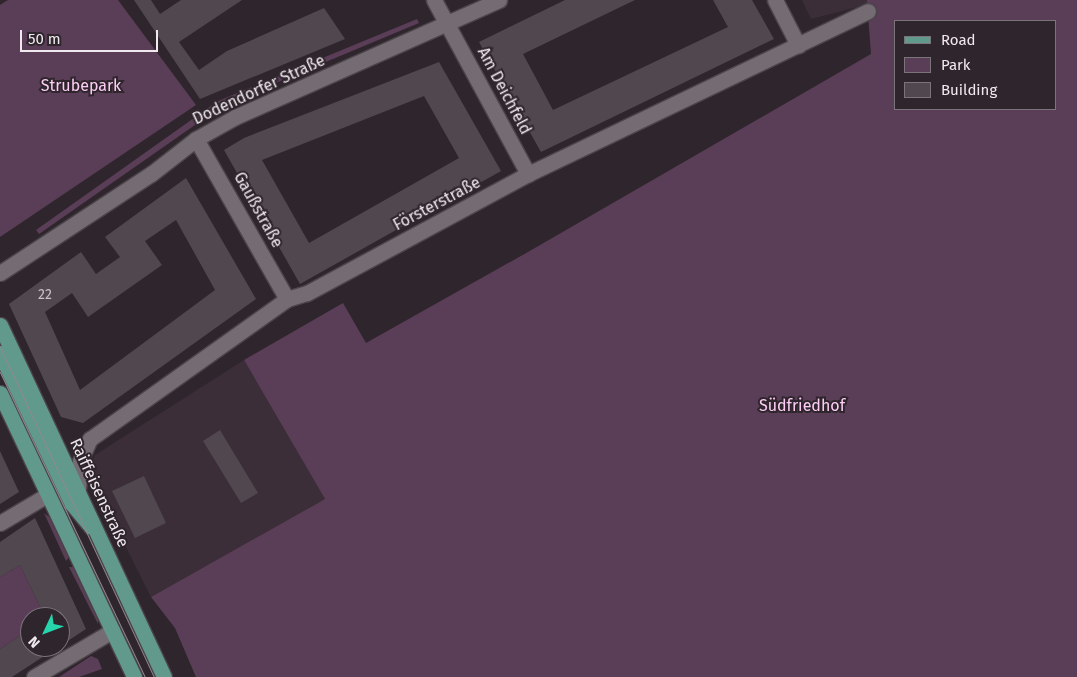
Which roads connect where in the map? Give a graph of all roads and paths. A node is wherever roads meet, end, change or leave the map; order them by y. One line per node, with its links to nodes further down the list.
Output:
1 (434, 0): 5 (street, Am Deichfeld)
2 (500, 0): 5 (street, Dodendorfer Straße)
3 (775, 0): 6 (street)
4 (868, 11): 6 (street, Försterstraße)
5 (449, 24): 7 (street, Dodendorfer Straße); 8 (street, Am Deichfeld)
6 (798, 45): 8 (street, Försterstraße)
7 (196, 139): 9 (street, Dodendorfer Straße); 10 (street, Gaußstraße)
8 (528, 174): 10 (street, Försterstraße)
9 (0, 273)
10 (286, 299): 14 (street, Försterstraße)
11 (0, 325): 14 (main road, Raiffeisenstraße)
12 (0, 353): 17 (main road)
13 (0, 393): 15 (main road)
14 (78, 490): 17 (main road, Raiffeisenstraße)
15 (47, 495): 16 (street); 18 (main road)
16 (0, 523)
17 (99, 535): 21 (main road, Raiffeisenstraße)
18 (112, 631): 19 (street); 20 (main road)
19 (34, 677)
20 (134, 677)
21 (164, 677)

